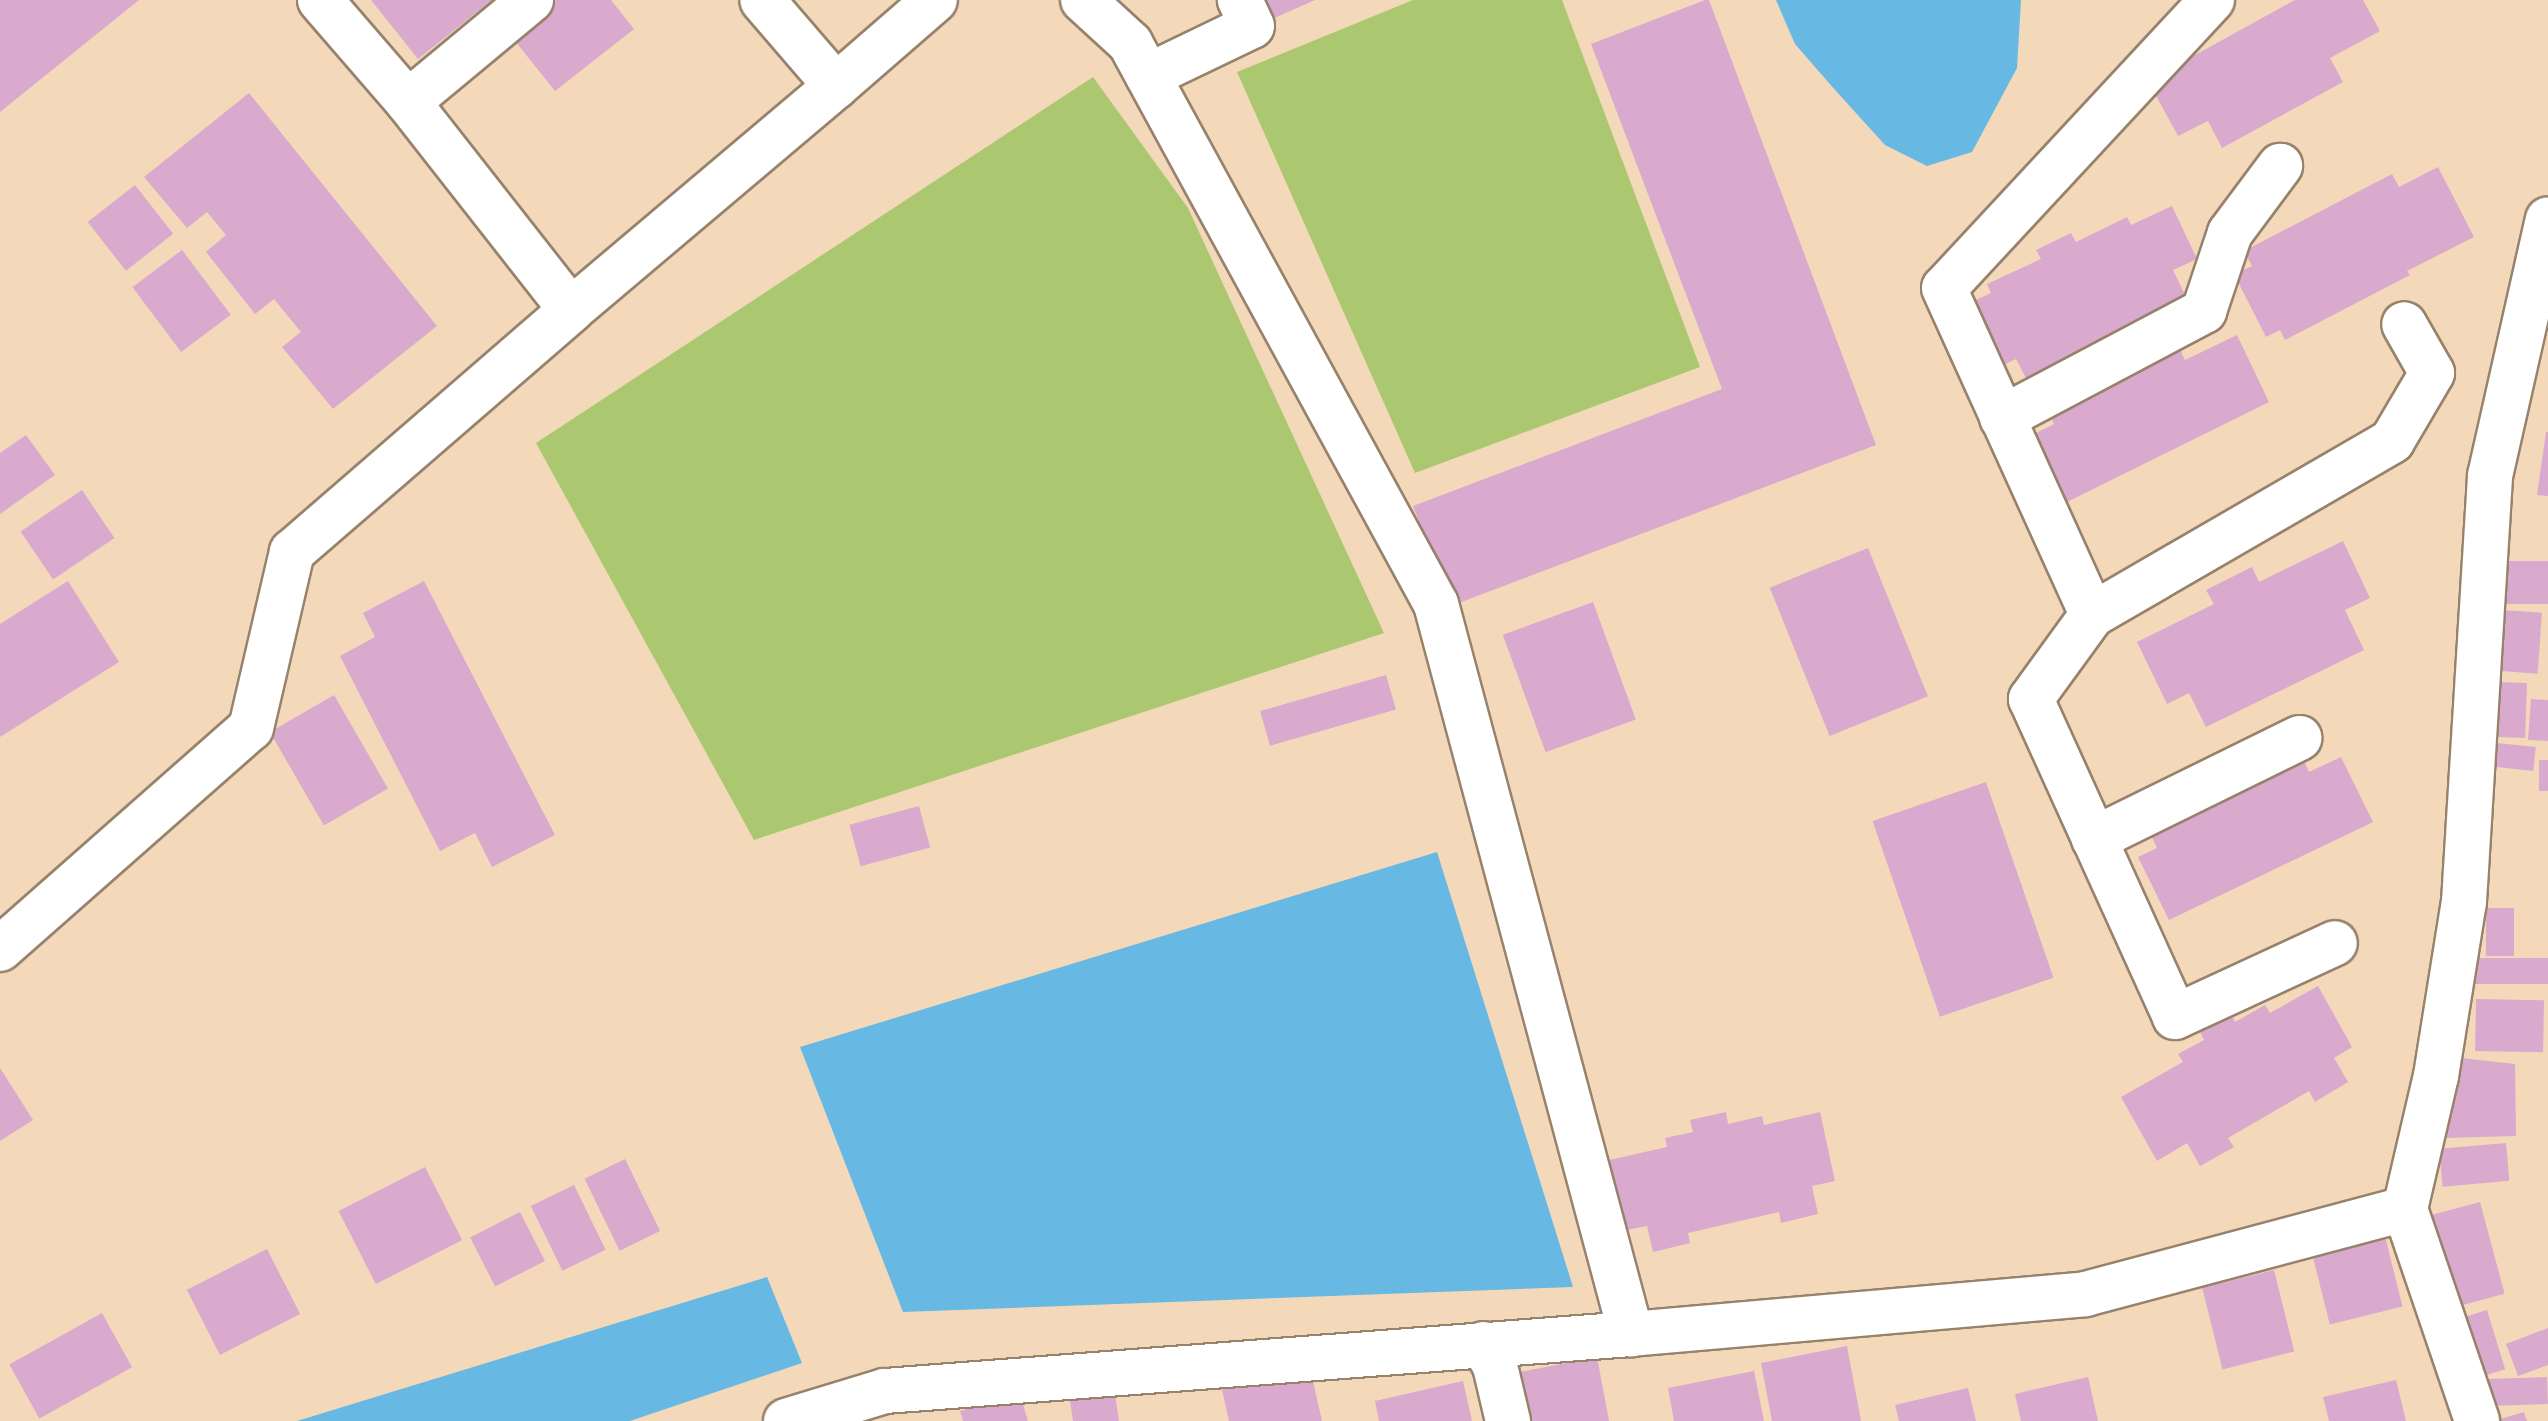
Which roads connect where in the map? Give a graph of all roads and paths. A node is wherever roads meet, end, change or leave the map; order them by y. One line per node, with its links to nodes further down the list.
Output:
1 (320, 0): 10 (street)
2 (531, 0): 10 (street)
3 (762, 0): 9 (street)
4 (935, 0): 9 (street)
5 (1083, 0): 8 (street)
6 (1240, 0): 8 (street)
7 (2212, 0): 15 (street)
8 (1148, 76): 22 (street)
9 (836, 86): 13 (street)
10 (408, 102): 13 (street)
11 (2280, 166): 15 (street)
12 (2548, 219): 21 (street)
13 (571, 310): 20 (street)
14 (2404, 324): 16 (street)
15 (2002, 418): 16 (street)
16 (2092, 615): 18 (street)
17 (2299, 738): 18 (street)
18 (2094, 839): 19 (street)
19 (2335, 943)
20 (0, 949)
21 (2405, 1209): 22 (street); 26 (street)
22 (1631, 1334): 23 (street)
23 (1483, 1344): 24 (street); 25 (street)
24 (786, 1421)
25 (1508, 1421)
26 (2477, 1421)

